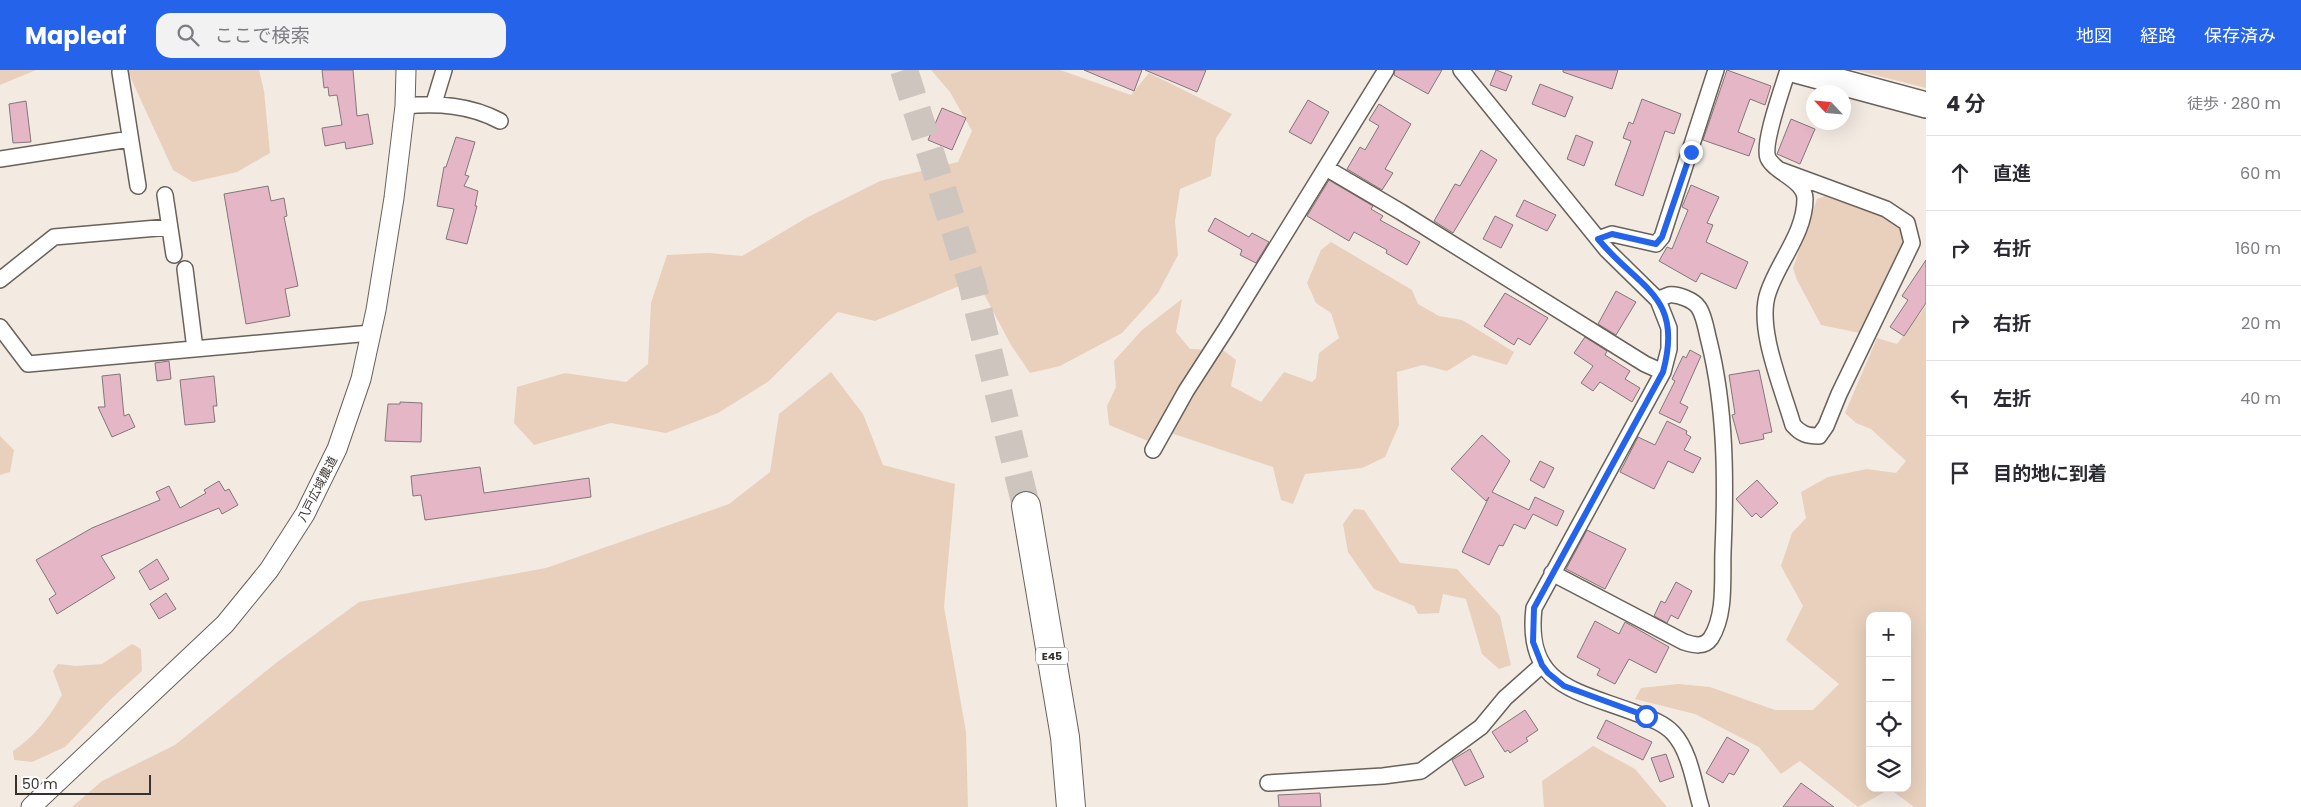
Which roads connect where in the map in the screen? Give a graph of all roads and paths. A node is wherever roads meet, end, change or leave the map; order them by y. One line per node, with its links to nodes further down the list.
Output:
1 (406, 70): 11 (street, 八戸広域農道)
2 (444, 70): 9 (street)
3 (1386, 70): 15 (street)
4 (1461, 70): 20 (street)
5 (1716, 70): 20 (street)
6 (1788, 70): 16 (street)
7 (1796, 70): 10 (highway)
8 (120, 72): 13 (street)
9 (434, 103): 11 (street); 12 (street)
10 (1926, 105)
11 (405, 106): 26 (street, 八戸広域農道)
12 (500, 121)
13 (130, 139): 14 (street); 17 (street)
14 (0, 159)
15 (1326, 168): 28 (street); 29 (street)
16 (1780, 170): 16 (street)
17 (138, 186)
18 (165, 195): 19 (street)
19 (169, 227): 21 (street); 23 (street)
20 (1598, 239): 24 (street)
21 (174, 255)
22 (185, 269): 27 (street)
23 (0, 280)
24 (1658, 300): 28 (street); 31 (street)
25 (0, 327): 27 (street)
26 (371, 333): 27 (street); 34 (street, 八戸広域農道)
27 (195, 349)
28 (1663, 372): 31 (street)
29 (1153, 450)
30 (1026, 506): 35 (highway, E45)
31 (1552, 572): 32 (street)
32 (1542, 665): 33 (street); 36 (street)
33 (1268, 783)
34 (31, 807)
35 (1071, 807)
36 (1701, 807)

